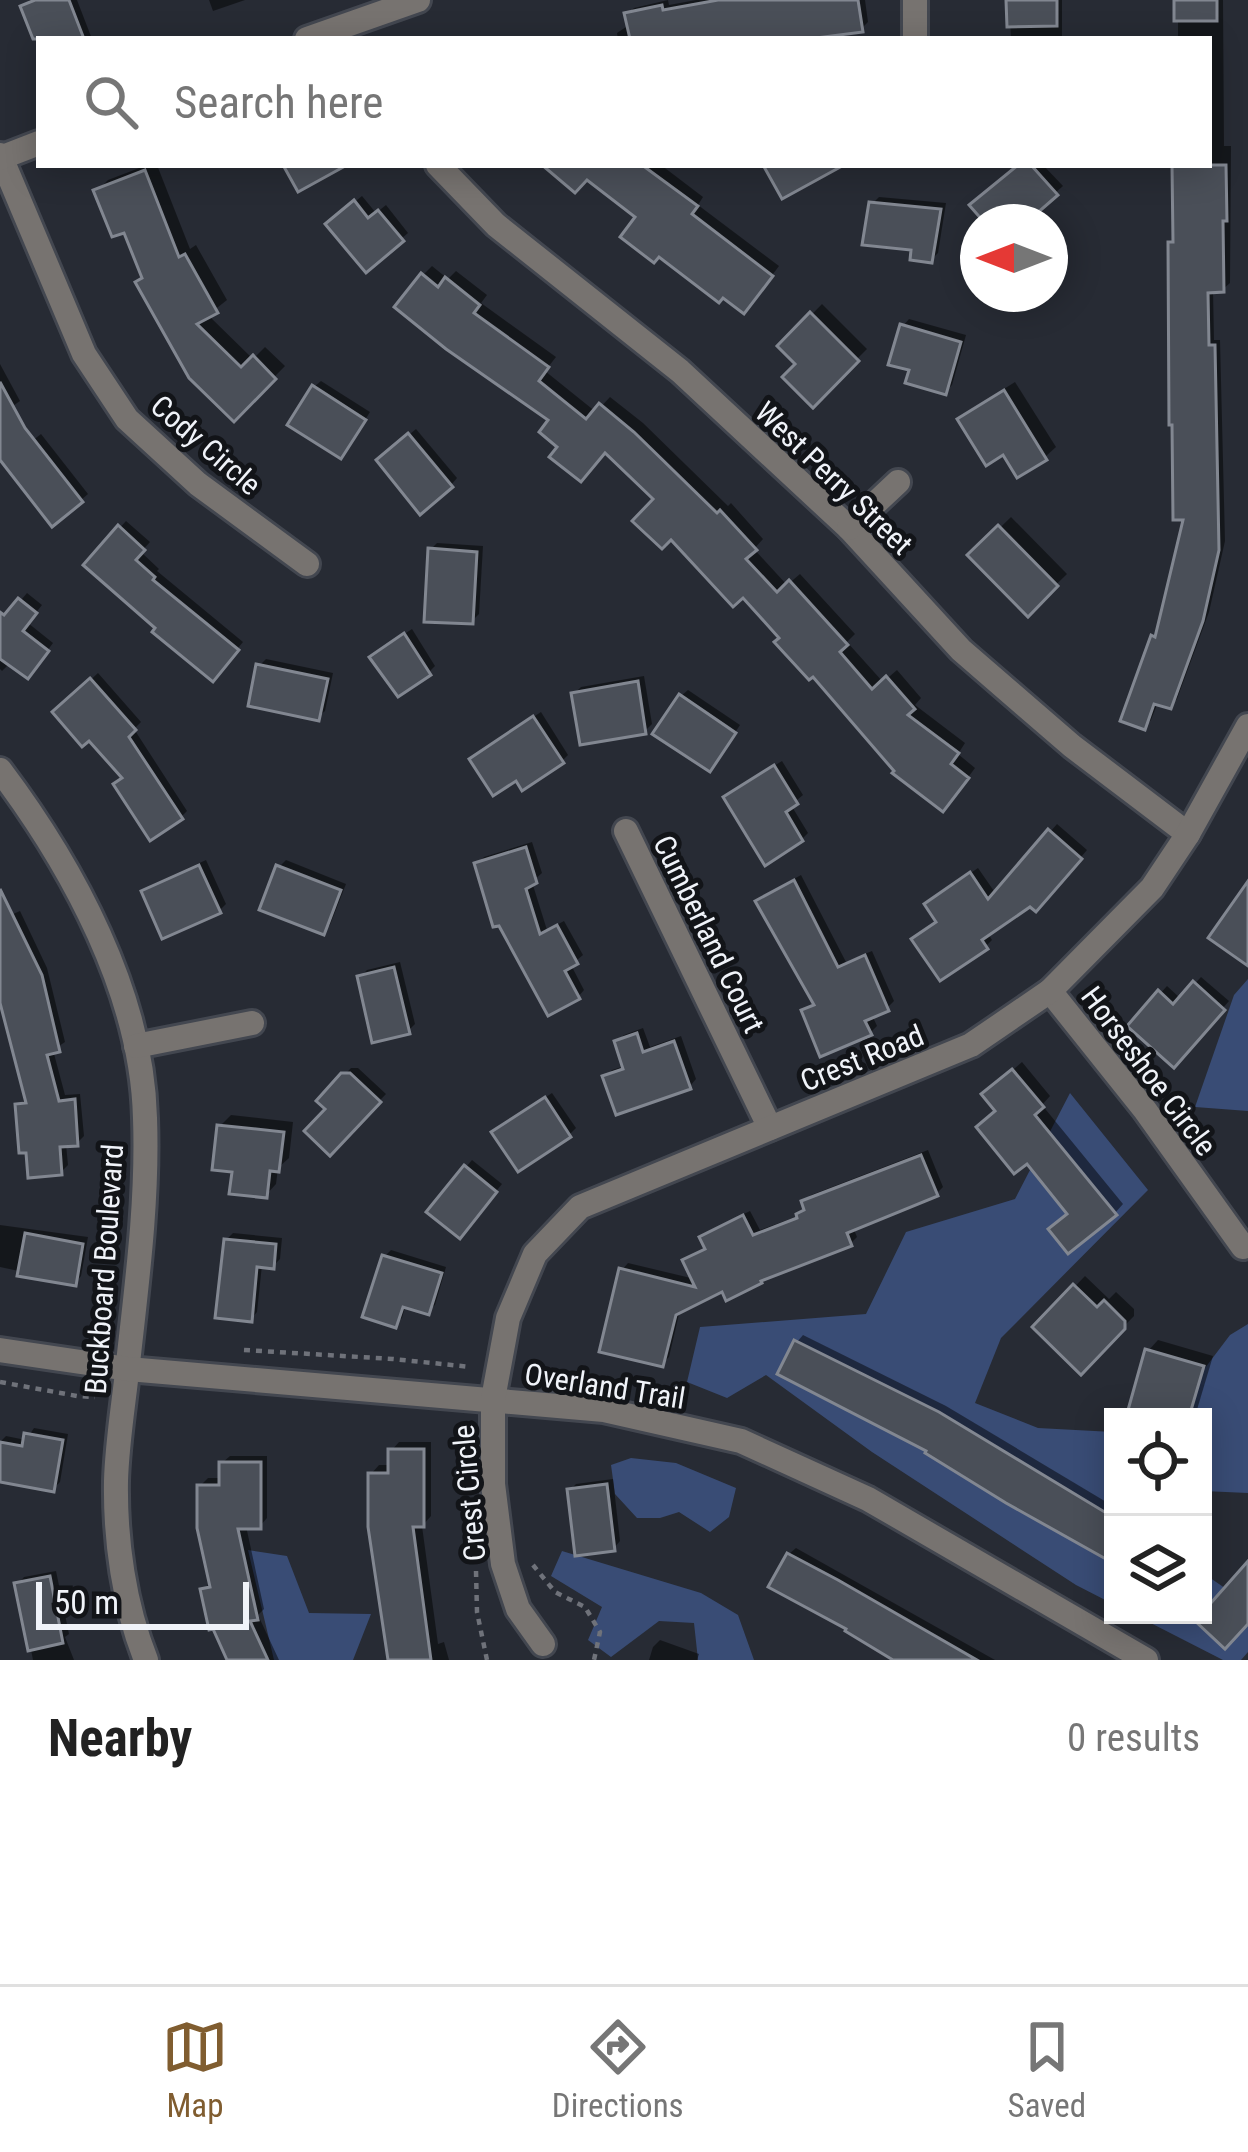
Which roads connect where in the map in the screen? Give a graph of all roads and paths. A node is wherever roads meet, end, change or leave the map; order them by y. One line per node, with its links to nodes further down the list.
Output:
1 (418, 0): 3 (street)
2 (915, 0): 5 (street)
3 (359, 20): 4 (street)
4 (315, 36)
5 (916, 36)
6 (36, 144): 7 (street)
7 (0, 157): 11 (street, Cody Circle)
8 (441, 168): 10 (street, West Perry Street)
9 (898, 482): 10 (street)
10 (849, 528): 15 (street, West Perry Street)
11 (308, 564)
12 (1248, 726): 15 (street, Crest Road)
13 (0, 770): 18 (street, Buckboard Boulevard)
14 (626, 831): 19 (street, Cumberland Court)
15 (1188, 834): 16 (street, Crest Road)
16 (1050, 991): 19 (street, Crest Road); 20 (street, Horseshoe Circle)
17 (252, 1024): 18 (street)
18 (136, 1046): 24 (street, Buckboard Boulevard)
19 (770, 1128): 23 (street, Crest Road)
20 (1243, 1247)
21 (236, 1349): 23 (path)
22 (0, 1350): 24 (street, Overland Trail)
23 (498, 1366): 26 (street, Crest Road)
24 (128, 1369): 26 (street, Overland Trail); 27 (street, Buckboard Boulevard)
25 (0, 1382): 27 (path)
26 (493, 1399): 29 (street, Crest Circle); 32 (street, Overland Trail)
27 (124, 1400): 30 (street, Buckboard Boulevard)
28 (532, 1563): 31 (path)
29 (543, 1644)
30 (146, 1660)
31 (594, 1660)
32 (1146, 1660)

